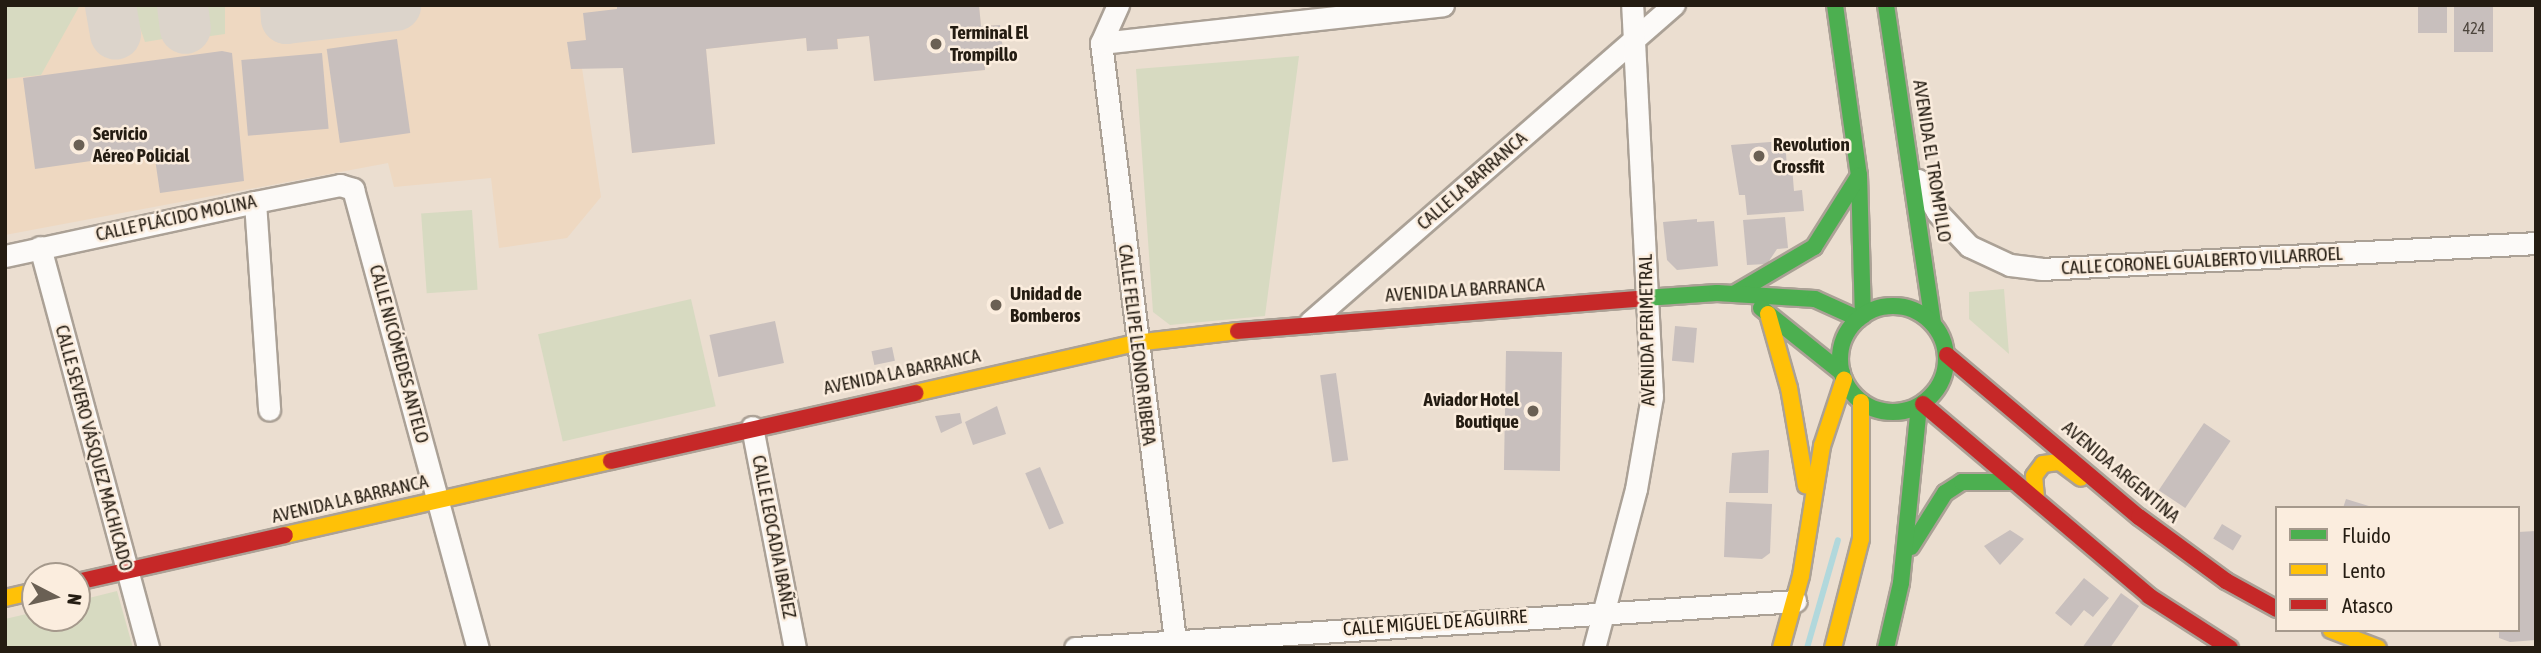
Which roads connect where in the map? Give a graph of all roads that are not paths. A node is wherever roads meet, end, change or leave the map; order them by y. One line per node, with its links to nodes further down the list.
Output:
1 (1118, 5): 8 (street)
2 (1443, 5): 8 (street)
3 (1632, 5): 7 (street, AVENIDA PERIMETRAL)
4 (1674, 5): 7 (street, CALLE LA BARRANCA)
5 (1835, 5): 10 (main road)
6 (1886, 5): 9 (main road, AVENIDA EL TROMPILLO)
7 (1633, 39): 17 (street, AVENIDA PERIMETRAL); 20 (street, CALLE LA BARRANCA)
8 (1101, 43): 22 (street, CALLE FELIPE LEONOR RIBERA)
9 (1912, 170): 13 (street, CALLE CORONEL GUALBERTO VILLARROEL); 21 (main road, AVENIDA EL TROMPILLO)
10 (1859, 175): 16 (main road); 19 (main road)
11 (348, 186): 12 (street, CALLE PLÁCIDO MOLINA); 32 (street, CALLE NICÓMEDES ANTELO)
12 (254, 202): 14 (street, CALLE PLÁCIDO MOLINA); 27 (street)
13 (2536, 243)
14 (40, 247): 15 (street, CALLE PLÁCIDO MOLINA); 37 (street, CALLE SEVERO VÁSQUEZ MACHICADO)
15 (5, 256)
16 (1742, 296): 17 (main road, AVENIDA LA BARRANCA); 18 (main road); 19 (main road, AVENIDA LA BARRANCA)
17 (1648, 299): 20 (main road, AVENIDA LA BARRANCA); 41 (street, AVENIDA PERIMETRAL)
18 (1768, 314): 24 (main road); 34 (main road)
19 (1861, 317): 21 (main road); 24 (main road)
20 (1310, 321): 22 (main road, AVENIDA LA BARRANCA)
21 (1933, 323): 23 (main road)
22 (1135, 343): 28 (main road, AVENIDA LA BARRANCA); 43 (street, CALLE FELIPE LEONOR RIBERA)
23 (1947, 355): 26 (main road); 33 (main road, AVENIDA ARGENTINA)
24 (1843, 377): 25 (main road); 34 (main road)
25 (1861, 402): 26 (main road); 50 (main road)
26 (1921, 405): 29 (main road); 30 (main road)
27 (269, 410)
28 (752, 427): 32 (main road, AVENIDA LA BARRANCA); 46 (street, CALLE LEOCADIA IBAÑEZ)
29 (2014, 482): 31 (main road); 35 (main road)
30 (1913, 497): 35 (main road); 36 (main road)
31 (2035, 498): 33 (main road); 52 (main road)
32 (437, 500): 37 (main road, AVENIDA LA BARRANCA); 45 (street, CALLE NICÓMEDES ANTELO)
33 (2139, 517): 40 (main road, AVENIDA ARGENTINA)
34 (1810, 522): 39 (main road)
35 (1904, 558): 51 (main road)
36 (1884, 567)
37 (126, 571): 38 (main road, AVENIDA LA BARRANCA); 44 (street, CALLE SEVERO VÁSQUEZ MACHICADO)
38 (91, 579)
39 (1795, 601): 41 (street, CALLE MIGUEL DE AGUIRRE); 49 (main road)
40 (2275, 608)
41 (1604, 612): 43 (street, CALLE MIGUEL DE AGUIRRE); 48 (street, AVENIDA PERIMETRAL)
42 (2336, 632): 53 (main road)
43 (1175, 643): 47 (street, CALLE MIGUEL DE AGUIRRE)
44 (148, 648)
45 (478, 648)
46 (795, 648)
47 (1075, 648)
48 (1594, 648)
49 (1782, 648)
50 (1833, 648)
51 (1886, 648)
52 (2230, 648)
53 (2378, 648)

